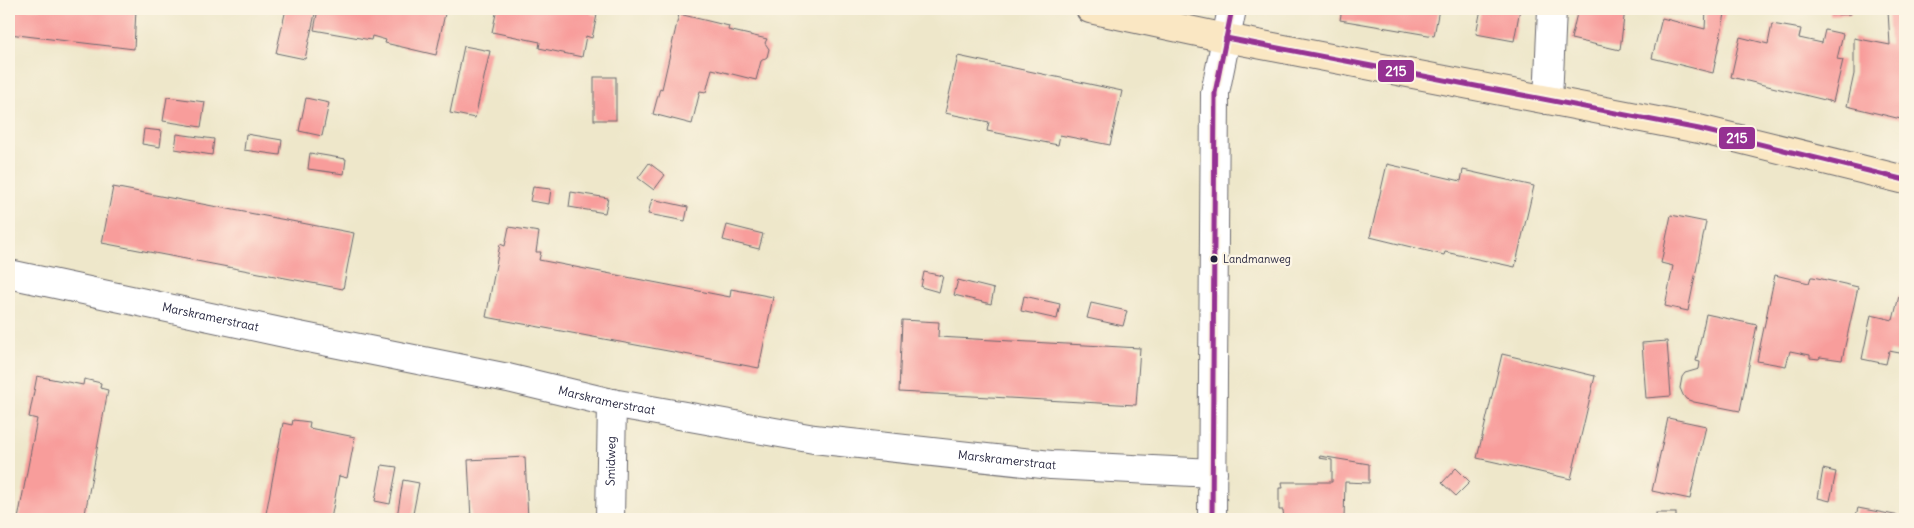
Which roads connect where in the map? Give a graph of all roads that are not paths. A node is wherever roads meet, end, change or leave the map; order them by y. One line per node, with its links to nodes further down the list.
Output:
1 (1090, 9): 4 (street)
2 (1232, 9): 4 (street)
3 (1552, 9): 5 (street)
4 (1226, 38): 5 (street); 9 (street)
5 (1548, 100): 6 (street)
6 (1905, 180)
7 (9, 274): 8 (street, Marskramerstraat)
8 (612, 403): 9 (street, Marskramerstraat); 10 (street, Smidweg)
9 (1213, 473): 11 (street)
10 (610, 519)
11 (1212, 519)

